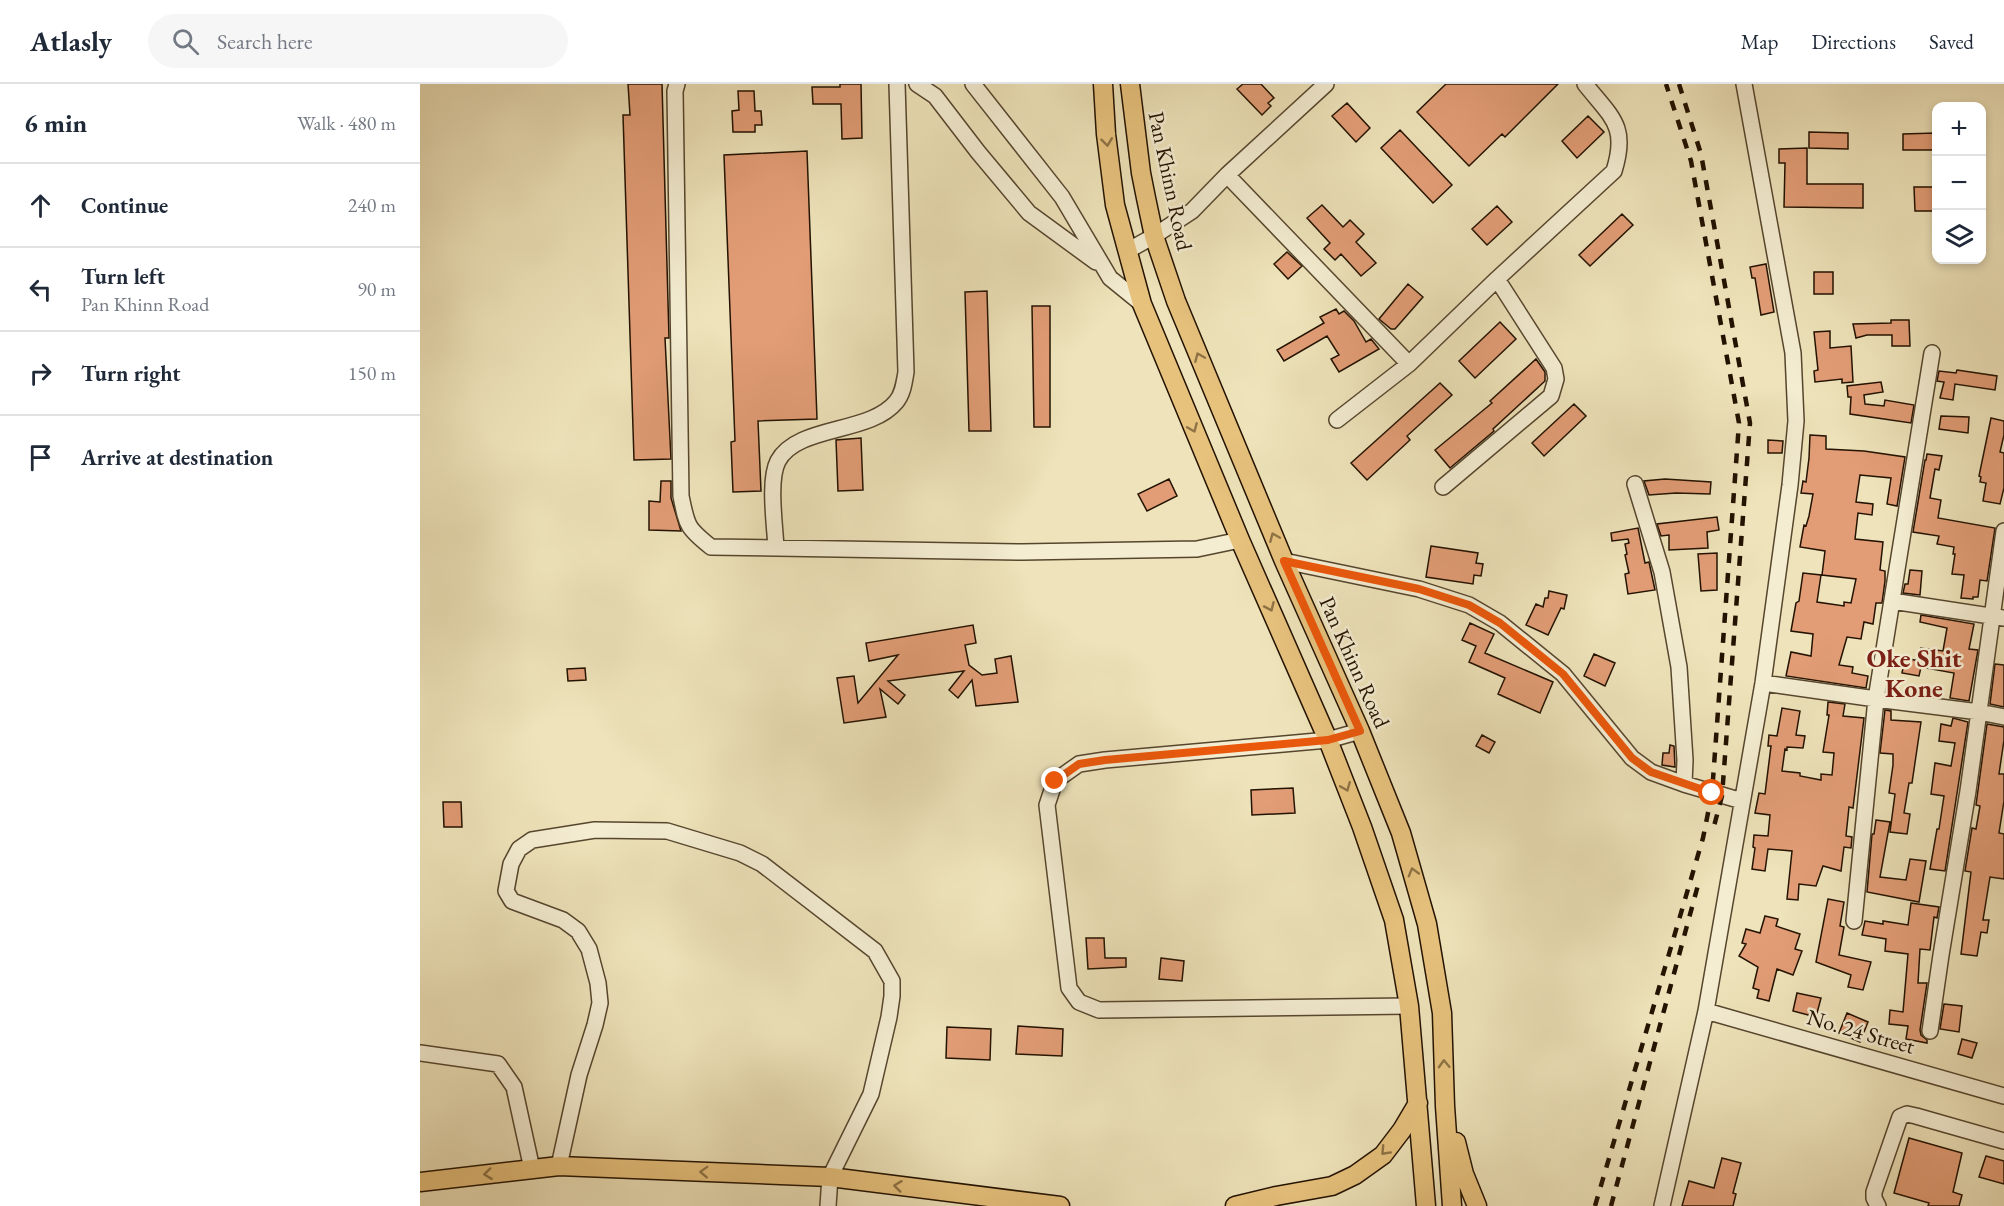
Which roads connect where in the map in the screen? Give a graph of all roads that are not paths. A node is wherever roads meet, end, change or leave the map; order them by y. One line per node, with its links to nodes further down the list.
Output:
1 (677, 84): 23 (street)
2 (897, 84): 23 (street)
3 (916, 84): 13 (street)
4 (973, 84): 13 (street)
5 (1103, 84): 12 (main road, one-way to 12)
6 (1130, 84): 11 (main road, Pan Khinn Road)
7 (1326, 84): 10 (street)
8 (1586, 84): 14 (street)
9 (1744, 84): 27 (street)
10 (1227, 175): 11 (street); 17 (street)
11 (1155, 237): 12 (street); 24 (main road, Pan Khinn Road, one-way to 11)
12 (1127, 251): 15 (main road)
13 (1101, 266): 15 (street)
14 (1497, 279): 17 (street); 20 (street)
15 (1142, 304): 22 (main road, one-way to 22)
16 (1932, 353): 25 (street)
17 (1409, 364): 18 (street)
18 (1337, 420)
19 (1635, 483): 33 (street)
20 (1443, 487)
21 (2004, 531): 26 (street)
22 (1240, 540): 23 (street); 32 (main road, one-way to 32)
23 (776, 548)
24 (1284, 561): 31 (main road, Pan Khinn Road); 33 (street)
25 (1892, 601): 26 (street); 28 (street)
26 (1997, 617): 29 (street)
27 (1762, 683): 28 (street); 34 (street)
28 (1876, 699): 29 (street); 35 (street)
29 (1978, 712): 30 (street); 38 (street)
30 (2004, 717)
31 (1360, 731): 32 (street); 42 (main road, Pan Khinn Road, one-way to 31)
32 (1328, 740): 36 (main road, one-way to 36); 36 (street)
33 (1684, 784): 34 (street)
34 (1742, 801): 37 (street)
35 (1854, 921)
36 (1409, 1006): 41 (main road)
37 (1706, 1011): 40 (street, No. 24 Street); 54 (street)
38 (1930, 1031)
39 (420, 1053): 45 (street)
40 (2004, 1096)
41 (1418, 1103): 50 (main road, one-way to 50); 51 (main road)
42 (1445, 1106): 52 (main road, Pan Khinn Road); 53 (main road)
43 (2004, 1141): 55 (street)
44 (559, 1166): 45 (main road); 46 (main road, one-way to 44); 46 (street)
45 (532, 1169): 47 (main road, one-way to 47)
46 (830, 1177): 48 (street); 49 (main road, one-way to 46)
47 (420, 1182)
48 (828, 1206)
49 (1060, 1206)
50 (1235, 1206)
51 (1426, 1206)
52 (1452, 1206)
53 (1477, 1206)
54 (1662, 1206)
55 (1878, 1206)

